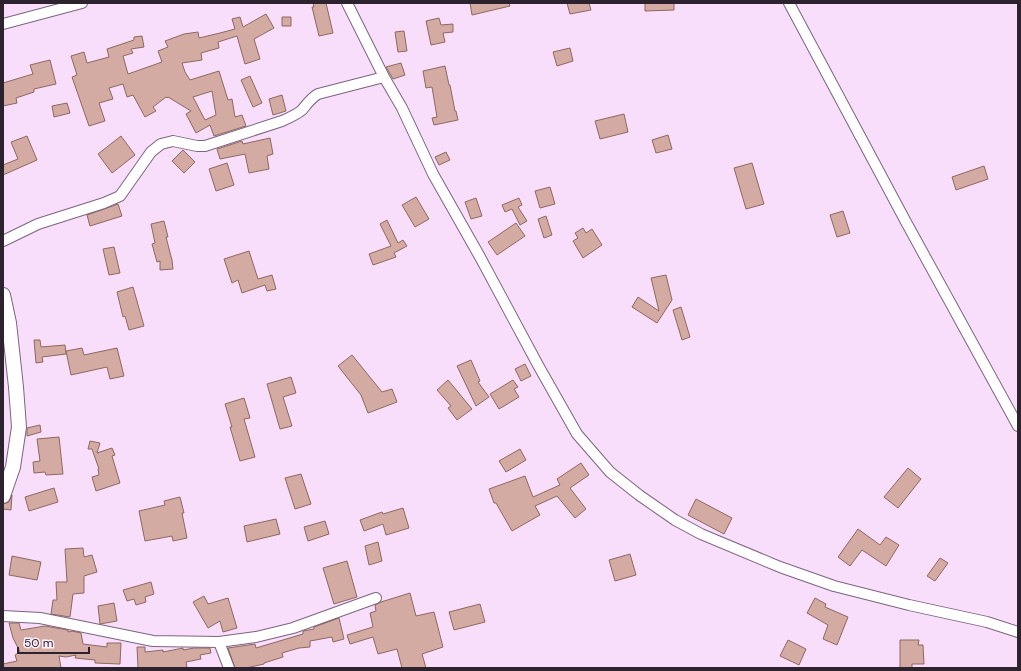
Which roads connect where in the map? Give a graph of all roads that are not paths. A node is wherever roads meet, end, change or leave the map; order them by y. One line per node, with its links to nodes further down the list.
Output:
1 (82, 3): 4 (street)
2 (347, 3): 5 (street)
3 (789, 3): 8 (street)
4 (3, 24)
5 (384, 77): 6 (street); 12 (street)
6 (3, 241)
7 (3, 295): 9 (street)
8 (1018, 426)
9 (3, 496)
10 (376, 598): 13 (street)
11 (3, 616): 13 (street)
12 (1018, 632)
13 (218, 642): 14 (street)
14 (229, 668)

